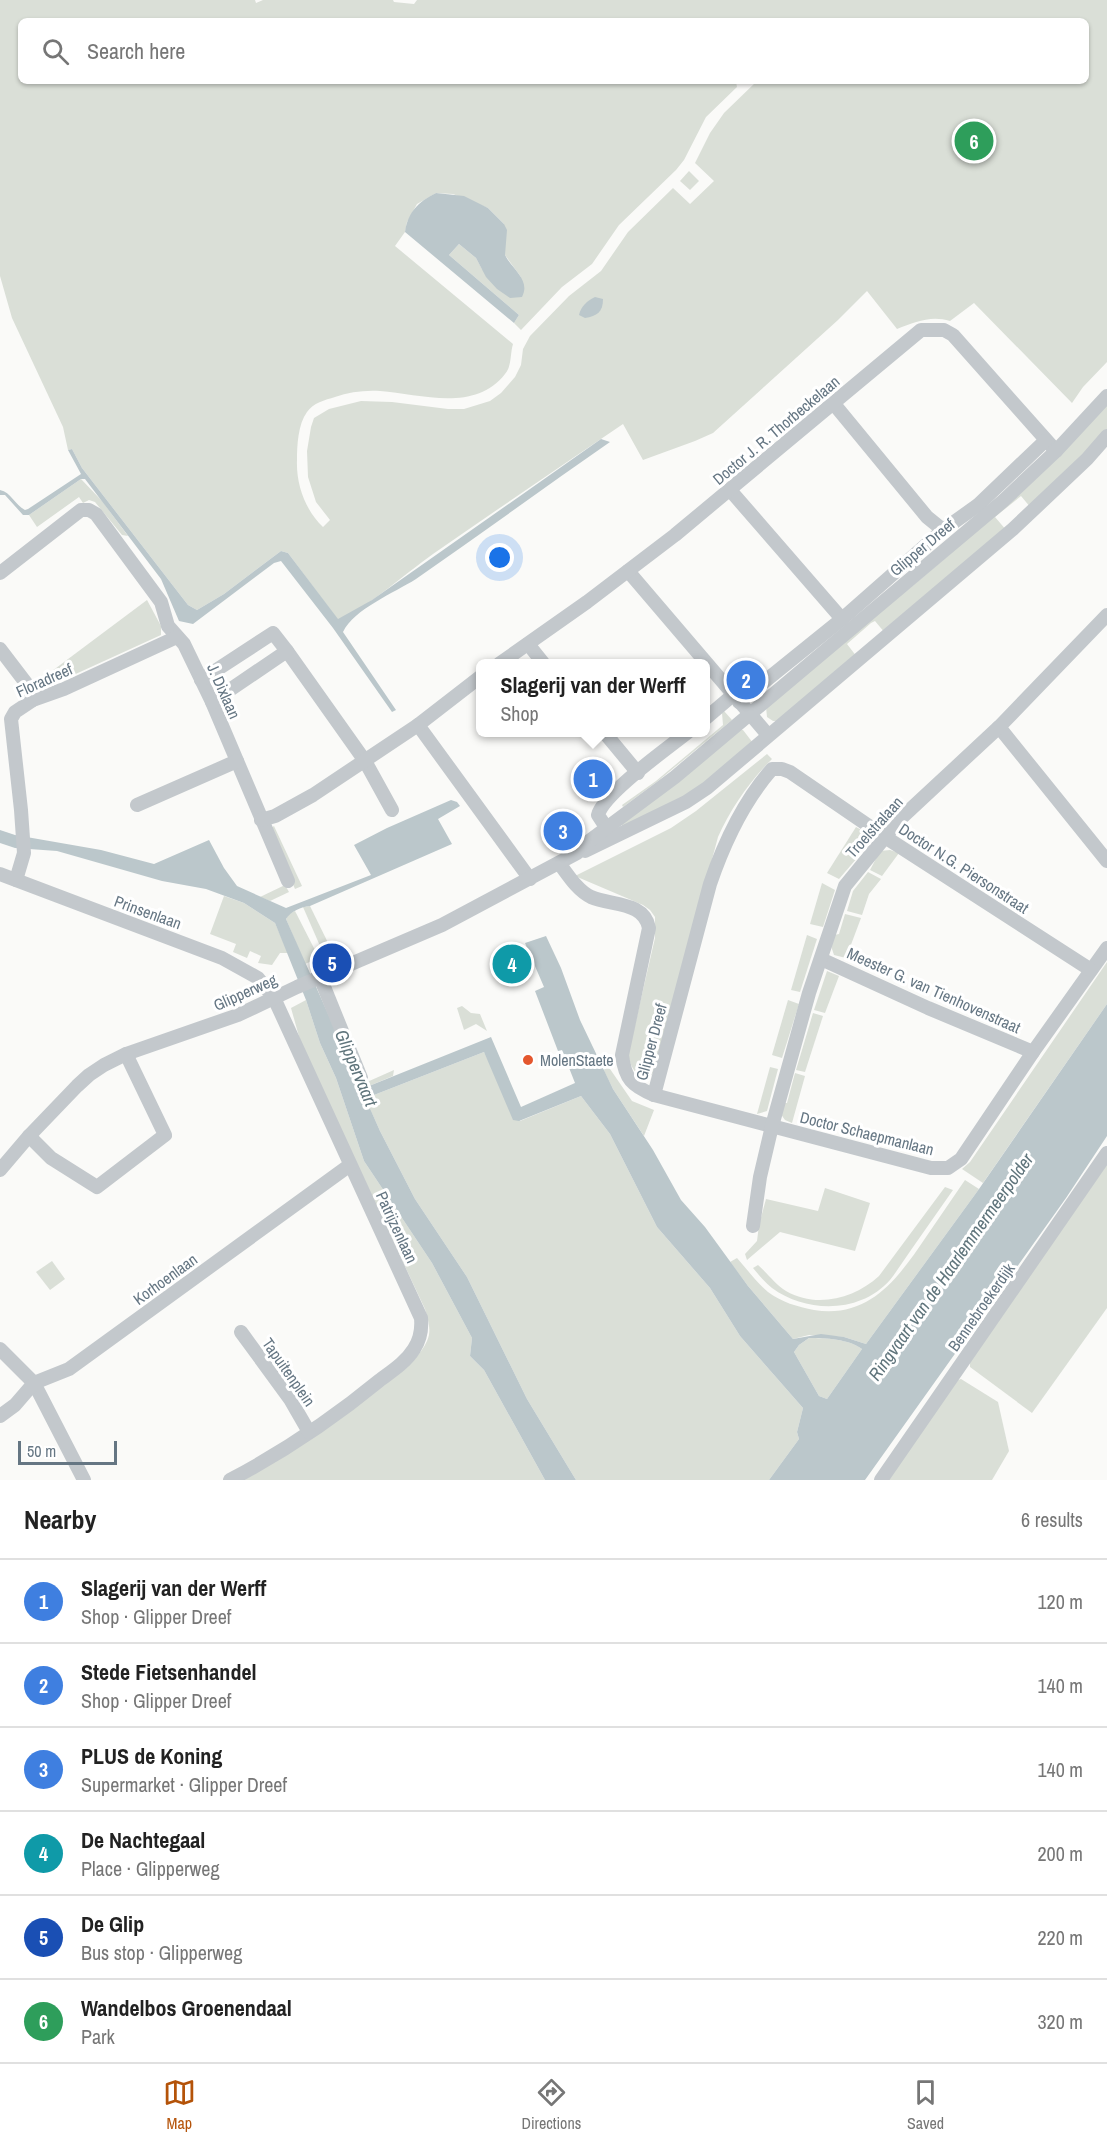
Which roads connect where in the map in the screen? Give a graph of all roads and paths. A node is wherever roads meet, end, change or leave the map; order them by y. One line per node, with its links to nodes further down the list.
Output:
1 (1107, 396): 5 (street, Glipper Dreef)
2 (834, 404): 4 (street, Doctor J. R. Thorbeckelaan); 6 (street, Doctor J. R. Thorbeckelaan); 7 (street)
3 (1107, 436): 29 (street, Glipper Dreef)
4 (1045, 441): 5 (street, Doctor J. R. Thorbeckelaan); 7 (street, Glipper Dreef)
5 (1056, 451): 26 (street, Glipper Dreef)
6 (730, 489): 8 (street, Doctor J. R. Thorbeckelaan); 11 (street)
7 (943, 530): 11 (street, Glipper Dreef)
8 (628, 571): 13 (street, Doctor J. R. Thorbeckelaan); 18 (street)
9 (0, 573): 12 (street, J. Dixlaan)
10 (1107, 615): 28 (street, Troelstralaan)
11 (842, 619): 22 (street, Glipper Dreef)
12 (177, 637): 20 (street, J. Dixlaan); 23 (street, Floradreef)
13 (528, 644): 16 (street, Doctor J. R. Thorbeckelaan); 17 (street)
14 (0, 650): 23 (street)
15 (287, 651): 20 (street); 24 (street); 33 (street)
16 (505, 659)
17 (541, 659)
18 (702, 659)
19 (710, 668): 22 (street)
20 (201, 680): 24 (street, J. Dixlaan)
21 (476, 680): 27 (street)
22 (736, 699): 25 (street, Glipper Dreef); 26 (street)
23 (33, 700): 45 (street, Floradreef)
24 (212, 702): 32 (street, J. Dixlaan)
25 (710, 715)
26 (750, 715): 29 (street); 39 (street, Glipper Dreef)
27 (418, 724): 33 (street); 44 (street)
28 (999, 727): 40 (street, Troelstralaan); 41 (street)
29 (768, 735): 39 (street, Glipper Dreef)
30 (607, 737): 35 (street)
31 (682, 737): 35 (street)
32 (237, 761): 36 (street); 38 (street, J. Dixlaan)
33 (364, 761): 37 (street); 38 (street)
34 (790, 772): 40 (street, Doctor N.G. Piersonstraat); 55 (street, Glipper Dreef)
35 (638, 773): 39 (street)
36 (137, 805)
37 (392, 810)
38 (261, 820): 46 (street, J. Dixlaan)
39 (610, 834): 42 (street, Glipper Dreef)
40 (885, 837): 48 (street, Troelstralaan); 49 (street, Doctor N.G. Piersonstraat)
41 (1107, 861)
42 (560, 863): 44 (street, Glipper Dreef); 55 (street, Glipper Dreef)
43 (0, 874): 45 (street, Prinsenlaan)
44 (530, 879): 50 (street, Glipperweg)
45 (16, 880): 51 (street, Prinsenlaan)
46 (288, 881)
47 (1107, 948): 49 (street, Doctor Schaepmanlaan)
48 (821, 958): 52 (street, Meester G. van Tienhovenstraat); 56 (street, Troelstralaan)
49 (1091, 970): 52 (street, Doctor Schaepmanlaan)
50 (320, 977): 51 (street, Glipperweg); 54 (street)
51 (274, 998): 53 (street, Glipperweg); 59 (street, Patrijzenlaan)
52 (1033, 1052): 56 (street, Doctor Schaepmanlaan)
53 (126, 1054): 57 (street, Glipperweg); 57 (street)
54 (361, 1078)
55 (654, 1095): 56 (street, Doctor Schaepmanlaan)
56 (772, 1126): 61 (street, Troelstralaan)
57 (29, 1136): 60 (street, Glipperweg)
58 (1107, 1153): 69 (street, Bennebroekerdijk)
59 (350, 1165): 64 (street, Korhoenlaan); 66 (street, Patrijzenlaan)
60 (0, 1170)
61 (753, 1226)
62 (241, 1332): 66 (street, Tapuitenplein)
63 (0, 1349): 64 (street)
64 (34, 1383): 65 (street, Korhoenlaan); 67 (street)
65 (0, 1416)
66 (309, 1432): 68 (street, Patrijzenlaan)
67 (84, 1480)
68 (230, 1480)
69 (881, 1480)

